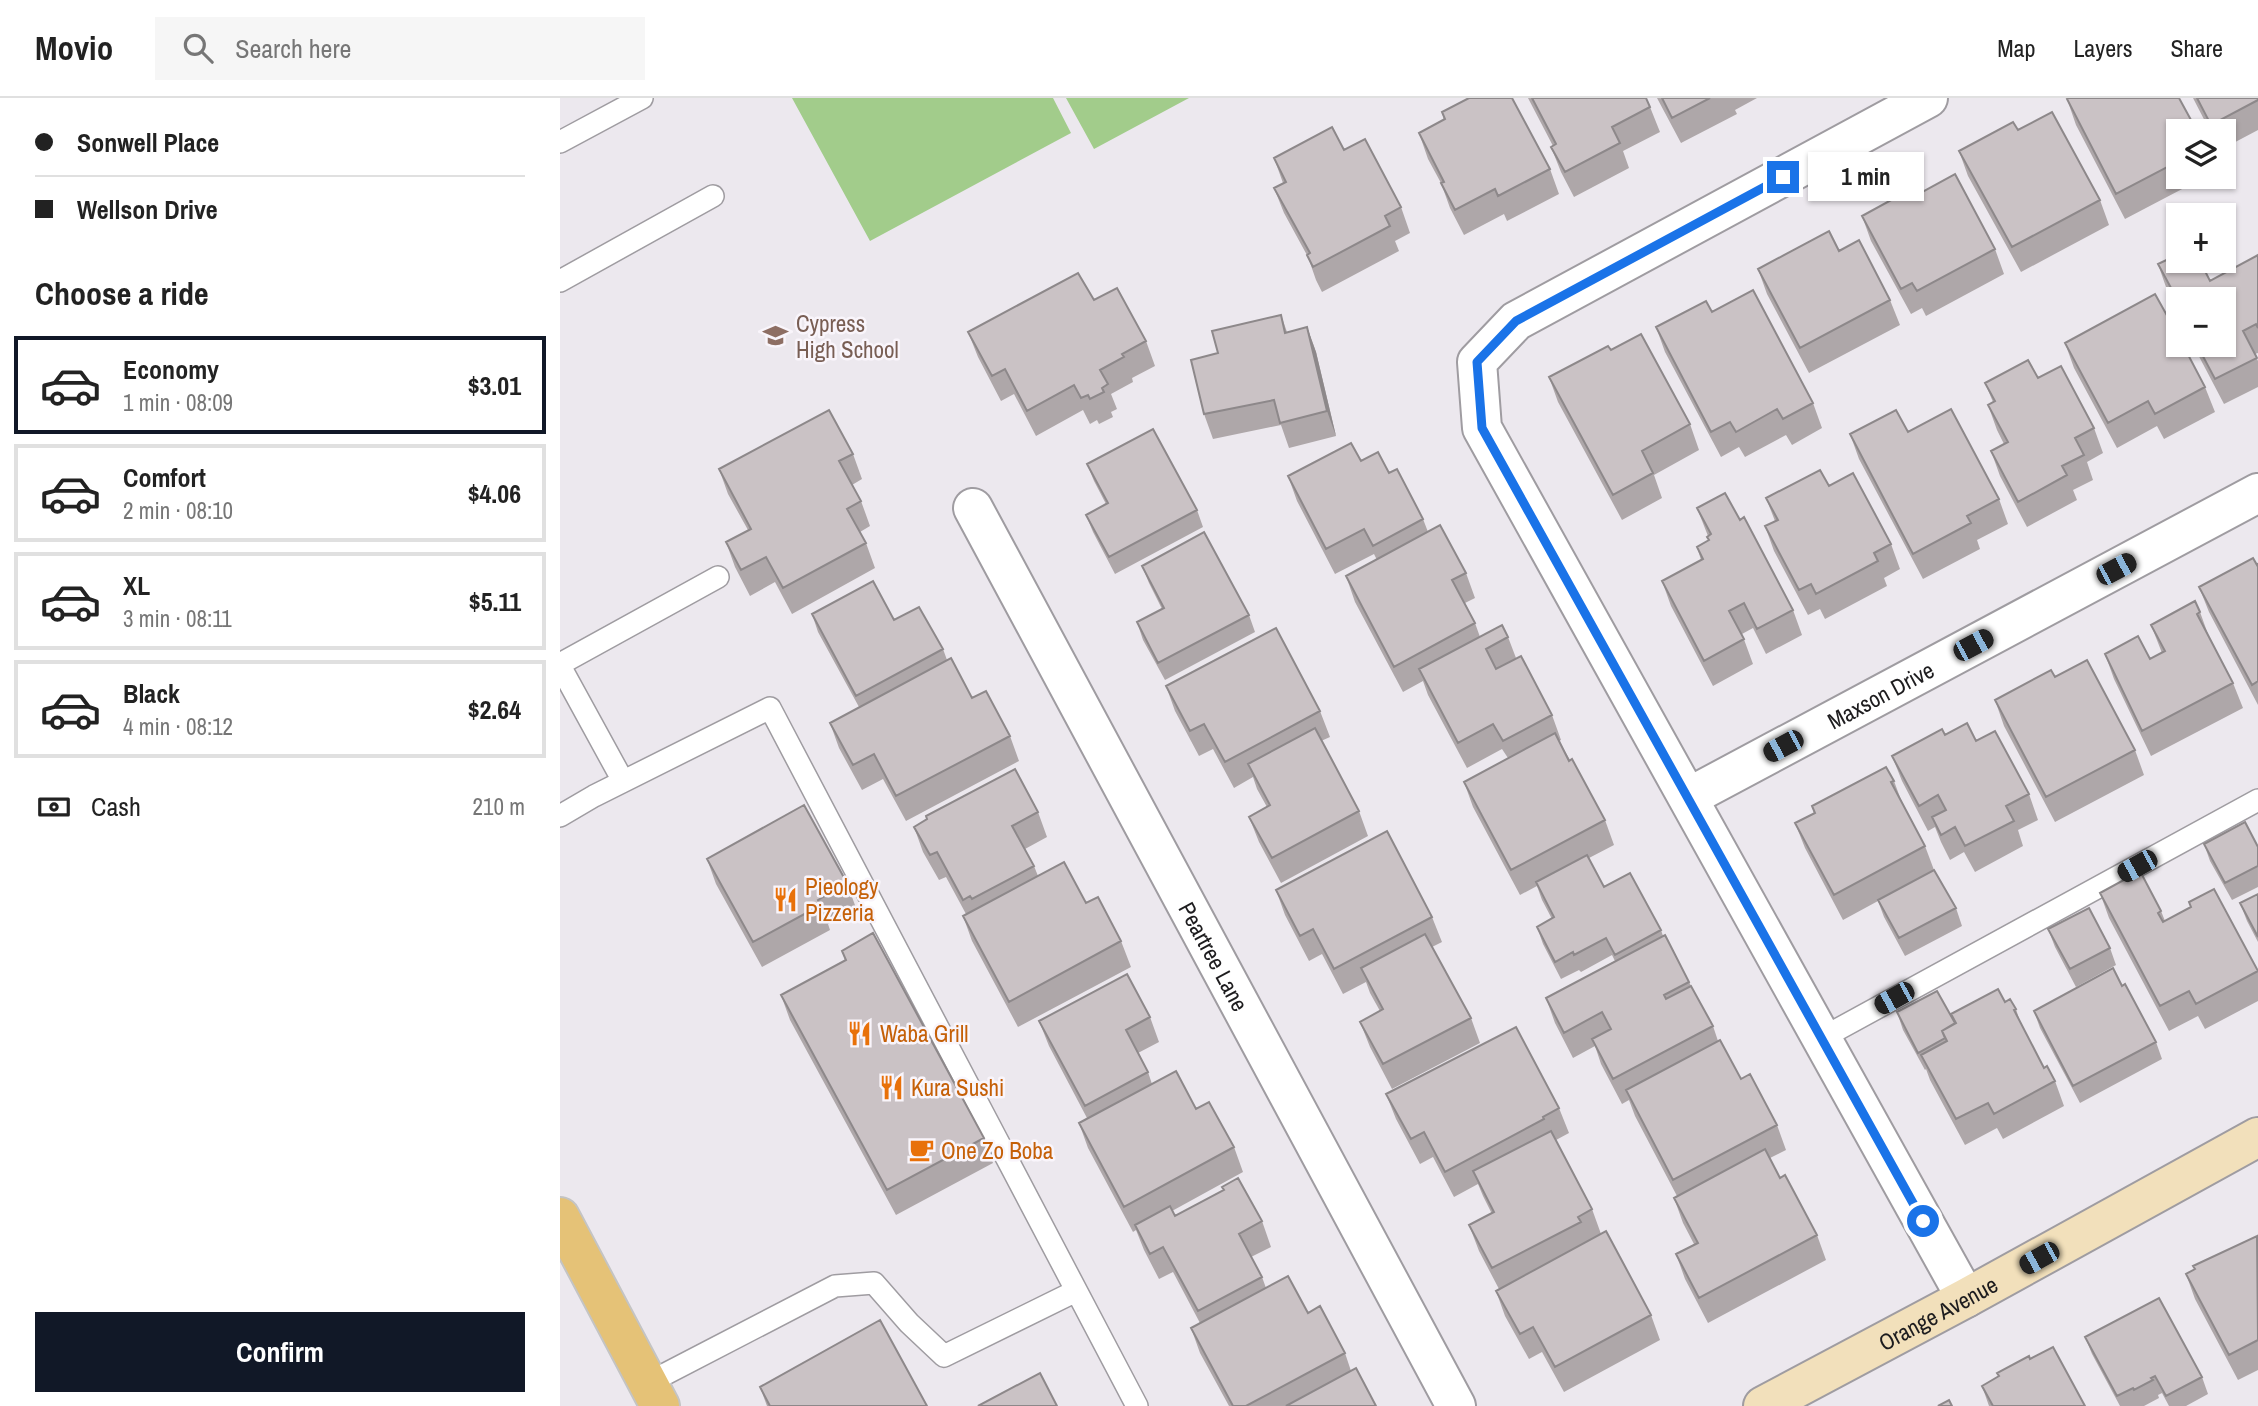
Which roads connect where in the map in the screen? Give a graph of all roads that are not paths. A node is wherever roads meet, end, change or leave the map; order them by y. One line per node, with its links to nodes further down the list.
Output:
1 (642, 98): 3 (lane)
2 (1928, 98): 11 (street)
3 (560, 142)
4 (713, 196): 5 (lane)
5 (560, 281)
6 (2258, 493): 11 (street, Maxson Drive)
7 (973, 508): 21 (street, Peartree Lane)
8 (719, 577): 9 (lane)
9 (560, 665): 10 (lane)
10 (623, 781): 13 (lane); 17 (lane)
11 (1689, 797): 14 (street)
12 (2258, 800): 14 (lane)
13 (560, 816)
14 (1822, 1038): 18 (street)
15 (2258, 1137): 18 (main road, Orange Avenue)
16 (560, 1217): 19 (main road)
17 (1076, 1291): 19 (lane); 20 (lane)
18 (1966, 1298): 22 (main road, Orange Avenue)
19 (654, 1394)
20 (1137, 1406)
21 (1456, 1406)
22 (1763, 1406)

